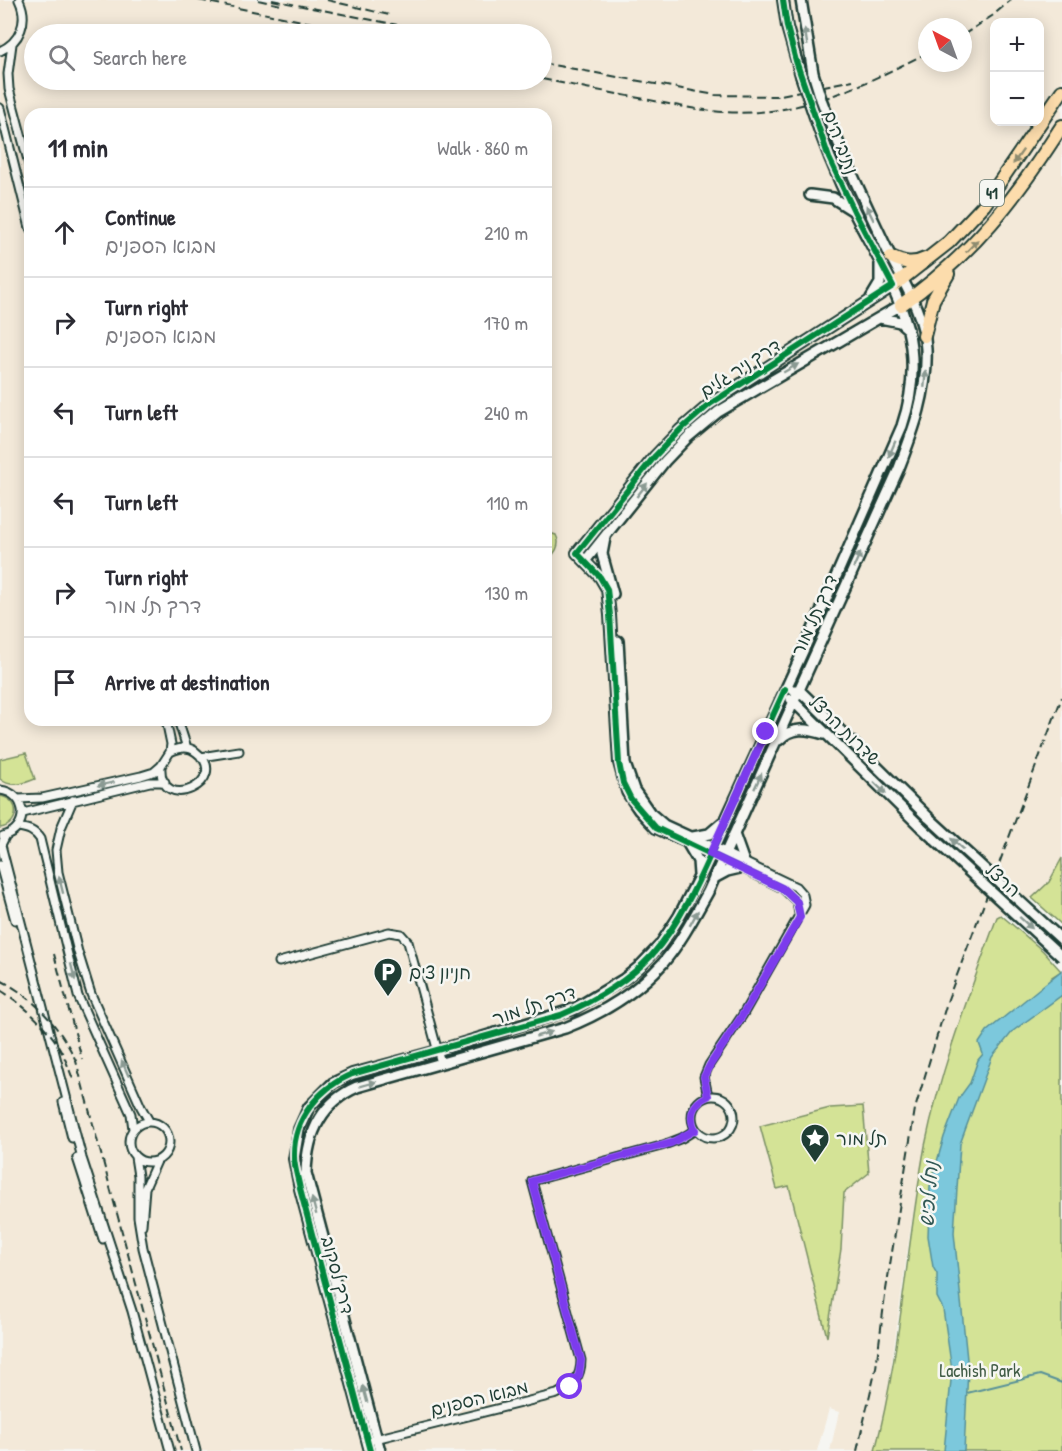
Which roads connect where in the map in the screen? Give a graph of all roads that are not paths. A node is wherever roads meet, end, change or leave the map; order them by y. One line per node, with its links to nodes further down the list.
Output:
1 (19, 0): 6 (street)
2 (774, 0): 5 (street)
3 (783, 0): 5 (street, נתיבי הים)
4 (801, 0): 17 (street, נתיבי הים, one-way to 4, bridge)
5 (785, 19): 14 (street, נתיבי הים, bridge)
6 (12, 44): 7 (street); 11 (street)
7 (0, 51)
8 (1062, 91): 15 (highway, 41, one-way to 15)
9 (0, 108): 13 (street)
10 (1062, 126): 18 (highway, דרך ניר גלים / 41, one-way to 10)
11 (24, 145)
12 (810, 195): 14 (street)
13 (24, 204)
14 (854, 211): 16 (street, נתיבי הים)
15 (934, 254): 17 (highway); 19 (highway, 41)
16 (878, 256): 19 (street, נתיבי הים); 21 (street)
17 (891, 257): 19 (street, נתיבי הים)
18 (954, 263): 20 (highway, דרך ניר גלים / 41); 24 (highway)
19 (898, 283): 20 (street, דרך תל מור); 21 (street, דרך ניר גלים)
20 (906, 301): 22 (street, דרך ניר גלים); 23 (street, דרך תל מור); 24 (street, דרך תל מור)
21 (867, 303): 26 (street, דרך ניר גלים)
22 (880, 318): 23 (street); 25 (street, דרך ניר גלים, one-way to 22)
23 (909, 331): 28 (street, דרך תל מור, one-way to 28)
24 (924, 336): 29 (street, דרך תל מור, one-way to 24)
25 (605, 536): 26 (street, דרך ניר גלים); 27 (street)
26 (588, 557): 27 (street); 51 (street)
27 (607, 573): 51 (street)
28 (786, 689): 29 (street, שדרות הרצל); 30 (street, שדרות הרצל); 45 (street, דרך תל מור)
29 (799, 690): 30 (street, דרך תל מור); 46 (street, שדרות הרצל)
30 (794, 703): 33 (street, שדרות הרצל); 34 (street, דרך תל מור)
31 (168, 726): 37 (street)
32 (180, 726): 35 (street)
33 (827, 736): 34 (street); 48 (street, שדרות הרצל, one-way to 48)
34 (775, 744): 49 (street, דרך תל מור, one-way to 34)
35 (187, 748): 37 (street); 38 (street)
36 (239, 751): 38 (street)
37 (170, 752): 39 (street)
38 (201, 757): 40 (street)
39 (161, 766): 40 (street); 42 (street, one-way to 42)
40 (165, 782): 43 (street)
41 (0, 790): 42 (street)
42 (18, 799): 44 (street)
43 (73, 800): 44 (street); 66 (street, one-way to 43)
44 (23, 813): 47 (street)
45 (726, 818): 51 (street); 52 (street, דרך תל מור)
46 (929, 818): 58 (street, הרצל, one-way to 46, bridge)
47 (18, 827): 50 (street); 67 (street, one-way to 67)
48 (921, 827): 59 (street, הרצל, one-way to 59, bridge)
49 (734, 834): 53 (street, דרך תל מור); 55 (street)
50 (3, 836): 74 (street)
51 (688, 840): 52 (street); 56 (street)
52 (712, 851): 53 (street); 56 (street, דרך תל מור)
53 (724, 856): 55 (street); 57 (street, דרך תל מור)
54 (0, 865): 73 (street)
55 (742, 865): 57 (street); 63 (street)
56 (699, 878): 61 (street, דרך תל מור)
57 (714, 878): 62 (street, דרך תל מור, one-way to 57)
58 (1062, 940)
59 (1062, 957)
60 (279, 962): 61 (street)
61 (437, 1051): 62 (street); 64 (street, דרך תל מור)
62 (441, 1063): 65 (street, דרך תל מור, one-way to 62)
63 (708, 1096): 68 (street); 68 (street)
64 (309, 1107): 72 (street, דרך לסקוב)
65 (321, 1115): 72 (street, דרך לסקוב, one-way to 65)
66 (149, 1121): 67 (street); 70 (street)
67 (133, 1129): 69 (street)
68 (695, 1130): 72 (street, מבוא הספנים)
69 (135, 1156): 70 (street); 71 (street)
70 (157, 1161): 71 (street)
71 (141, 1236): 75 (street)
72 (371, 1444): 76 (street, דרך לסקוב)
73 (165, 1451)
74 (170, 1451)
75 (196, 1451)
76 (380, 1451)

